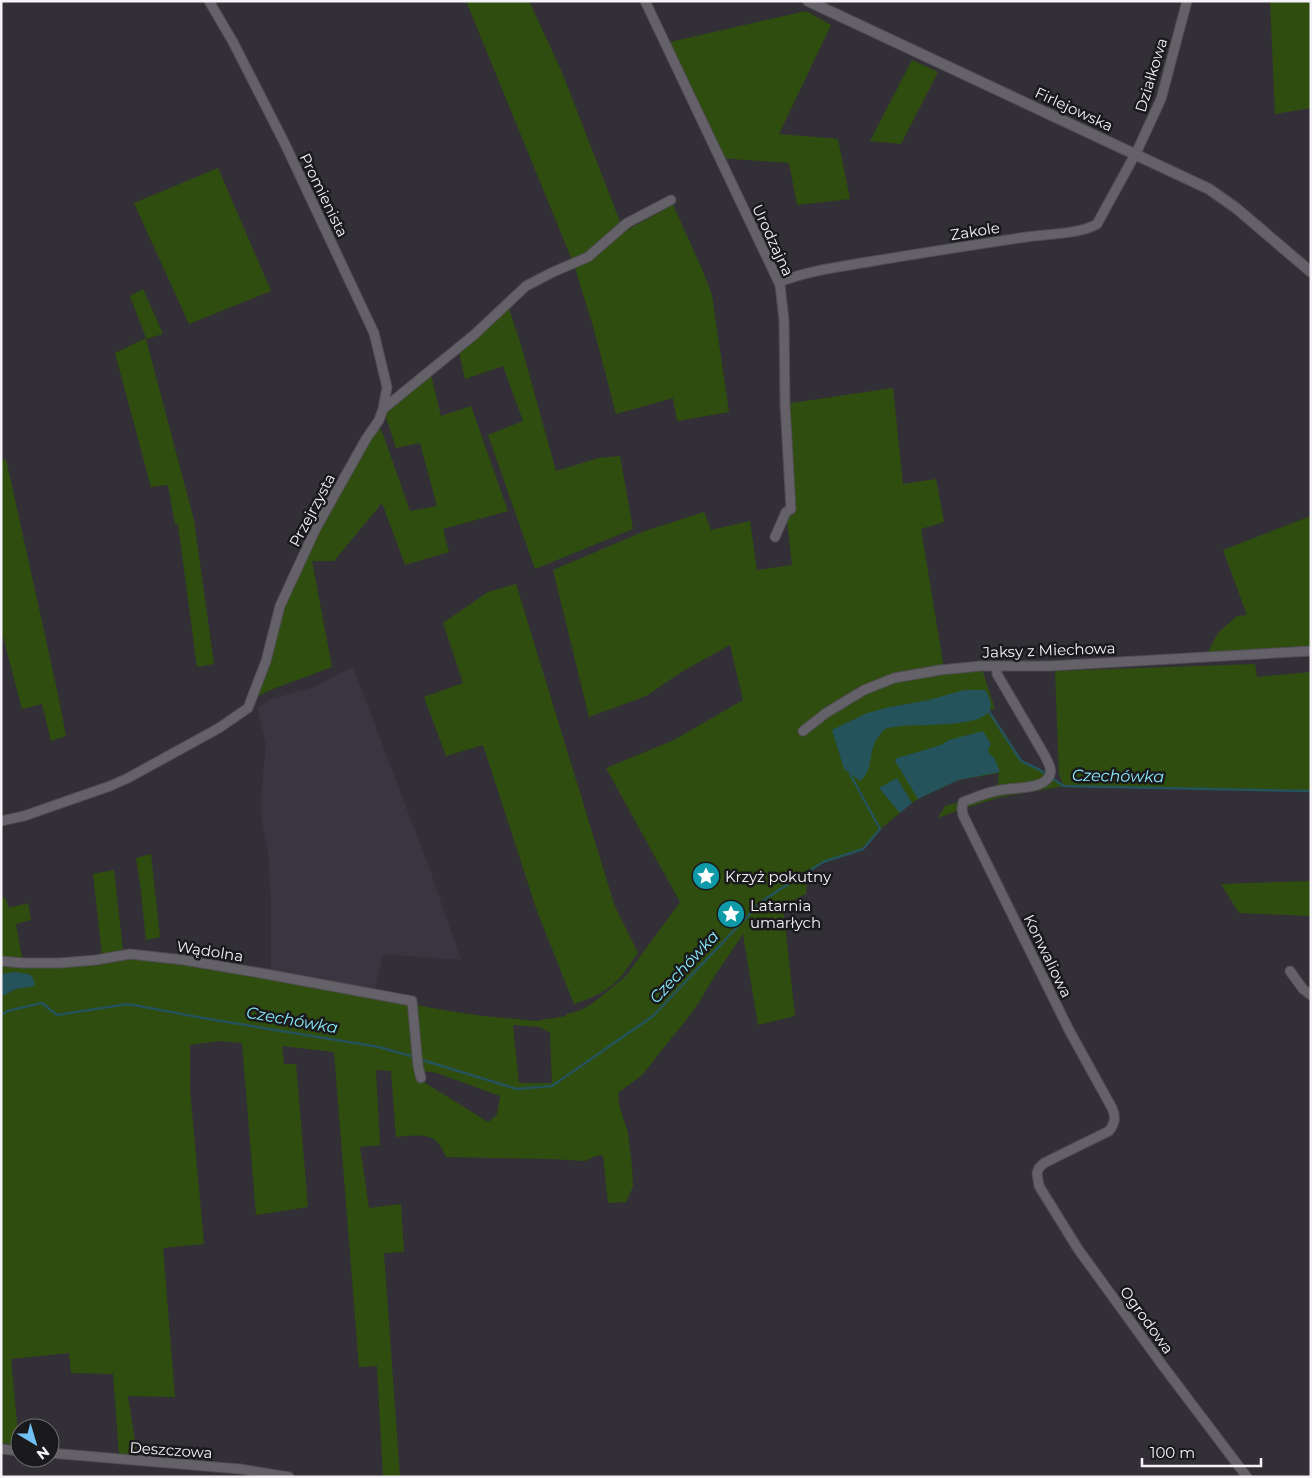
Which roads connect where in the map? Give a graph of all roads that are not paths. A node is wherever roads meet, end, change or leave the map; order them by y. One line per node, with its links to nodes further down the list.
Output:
1 (209, 1): 9 (street, Promienista)
2 (645, 1): 8 (street, Urodzajna)
3 (808, 1): 5 (street, Firlejowska)
4 (1186, 1): 5 (street, Działkowa)
5 (1136, 154): 7 (street, Firlejowska); 8 (street, Zakole)
6 (671, 200): 9 (street, Przejrzysta)
7 (1311, 272)
8 (778, 282): 10 (street, Urodzajna)
9 (383, 409): 14 (street, Przejrzysta)
10 (775, 537)
11 (1311, 651): 12 (street, Jaksy z Miechowa)
12 (997, 666): 13 (street, Jaksy z Miechowa); 19 (street, Konwaliowa)
13 (803, 731)
14 (1, 821)
15 (1, 961): 18 (street, Wądolna)
16 (1290, 972): 17 (street)
17 (1311, 995)
18 (421, 1078)
19 (1037, 1174): 22 (street, Ogrodowa)
20 (60, 1454): 21 (street, Deszczowa)
21 (289, 1477)
22 (1247, 1477)

